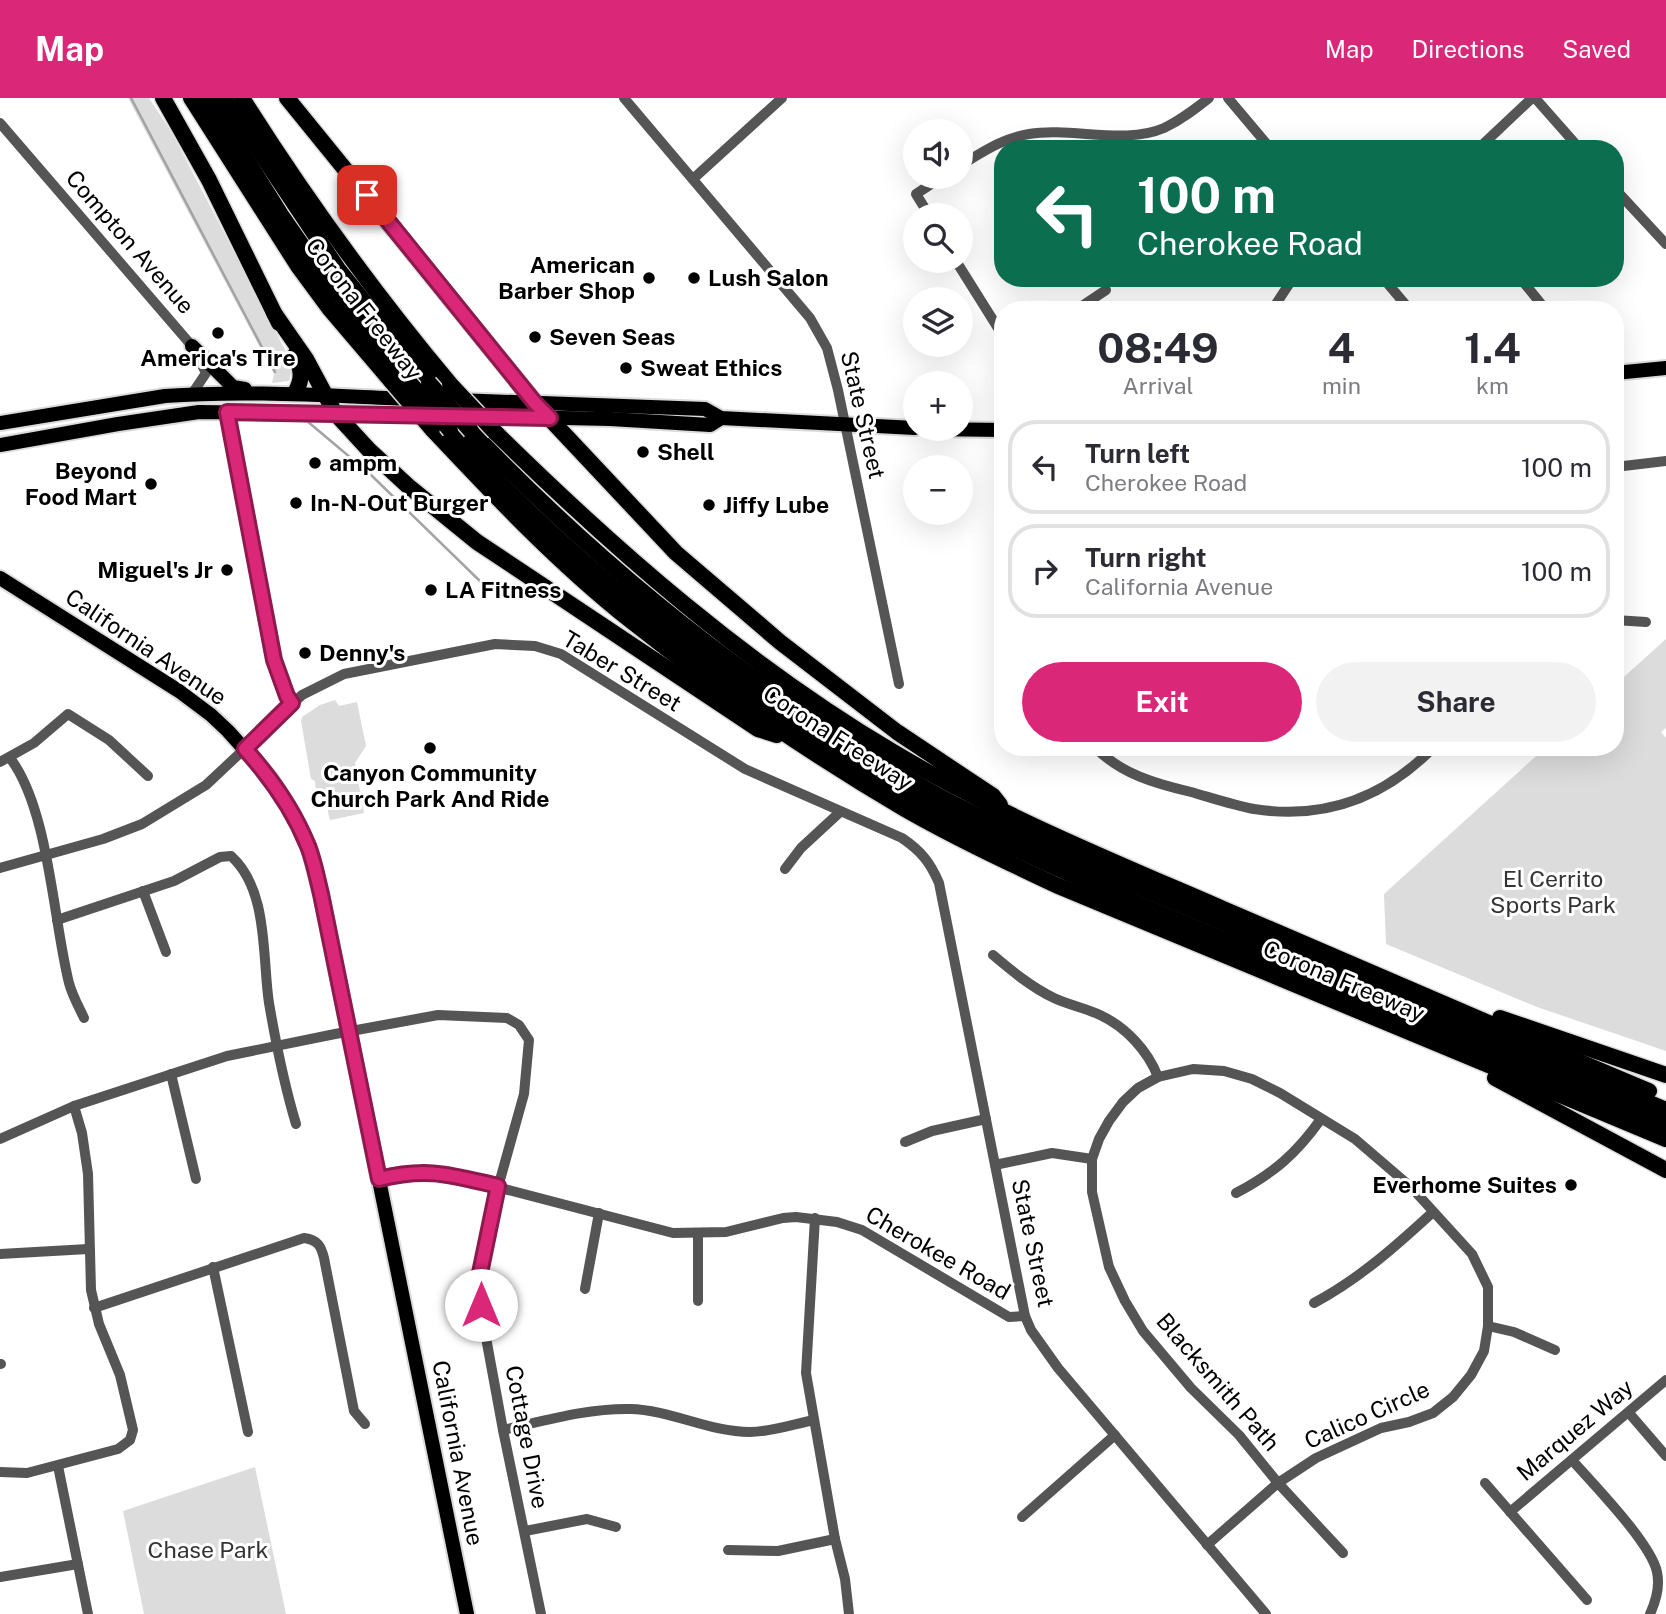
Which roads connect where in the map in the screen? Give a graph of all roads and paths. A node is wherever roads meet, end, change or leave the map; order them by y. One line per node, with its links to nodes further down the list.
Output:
1 (163, 98): 31 (highway)
2 (191, 98): 61 (highway, Corona Freeway, bridge)
3 (208, 98): 91 (highway, bridge)
4 (225, 98): 87 (highway, bridge)
5 (242, 98): 68 (highway, Corona Freeway, bridge)
6 (287, 98): 40 (highway)
7 (624, 98): 19 (street, State Street)
8 (782, 98): 19 (street)
9 (1209, 98): 13 (street)
10 (1228, 98): 14 (street)
11 (1534, 98): 15 (street); 16 (street)
12 (0, 123): 33 (street, Compton Avenue)
13 (1010, 140)
14 (1263, 140)
15 (1488, 140)
16 (1572, 140)
17 (994, 145): 18 (street)
18 (973, 158)
19 (693, 179): 48 (street, State Street)
20 (924, 189): 22 (street)
21 (1624, 199): 23 (street)
22 (922, 203)
23 (1666, 244)
24 (964, 273): 32 (street)
25 (1391, 287): 29 (street)
26 (1527, 287): 30 (street)
27 (1106, 290): 28 (street)
28 (1090, 301)
29 (1402, 301)
30 (1539, 301)
31 (274, 313): 37 (highway); 39 (highway)
32 (994, 322)
33 (192, 346): 36 (main road); 38 (street, Compton Avenue)
34 (1666, 368): 35 (main road)
35 (1624, 372)
36 (267, 393): 37 (main road); 38 (main road)
37 (295, 393): 39 (main road)
38 (189, 394): 47 (main road); 50 (main road)
39 (325, 395): 40 (main road); 42 (main road); 43 (highway)
40 (535, 403): 41 (main road); 44 (highway)
41 (668, 406): 45 (main road); 46 (main road)
42 (227, 412): 43 (main road); 50 (main road); 60 (street)
43 (335, 413): 44 (main road); 61 (highway)
44 (550, 418): 46 (main road); 68 (highway)
45 (720, 418): 46 (main road); 48 (main road)
46 (632, 421)
47 (0, 423)
48 (845, 424): 49 (main road); 59 (street, State Street)
49 (903, 427)
50 (89, 429): 53 (main road)
51 (973, 430): 52 (main road)
52 (994, 430)
53 (0, 445)
54 (1666, 461): 55 (street)
55 (1624, 466)
56 (0, 578): 62 (main road, California Avenue)
57 (1624, 621): 58 (street)
58 (1646, 622)
59 (899, 684)
60 (292, 703): 62 (street, Taber Street); 67 (street, Taber Street)
61 (796, 742): 78 (highway, Corona Freeway)
62 (245, 749): 70 (street, Taber Street); 80 (main road, California Avenue)
63 (1107, 756): 64 (street)
64 (1424, 756)
65 (5, 760): 66 (street); 70 (street)
66 (148, 776)
67 (840, 812): 69 (street, Taber Street); 72 (street)
68 (1005, 813): 77 (highway, Corona Freeway)
69 (920, 850): 88 (street, State Street)
70 (45, 857): 71 (street, Taber Street); 74 (street)
71 (0, 868)
72 (785, 869)
73 (144, 891): 74 (street); 75 (street); 81 (street)
74 (57, 920): 79 (street)
75 (166, 952)
76 (993, 954): 84 (street)
77 (1376, 975): 83 (highway); 85 (highway, Corona Freeway)
78 (1357, 1011): 93 (highway, Corona Freeway); 97 (highway)
79 (84, 1018)
80 (349, 1031): 81 (street); 98 (main road, California Avenue); 100 (street, Cottage Drive)
81 (277, 1046): 82 (street); 90 (street)
82 (171, 1074): 86 (street); 99 (street)
83 (1666, 1075)
84 (1158, 1077): 89 (street, Calico Circle); 95 (street, Blacksmith Path)
85 (1666, 1098)
86 (74, 1106): 92 (street); 106 (street)
87 (1666, 1110)
88 (986, 1119): 94 (street); 96 (street, State Street)
89 (1321, 1119): 101 (street); 102 (street, Calico Circle)
90 (296, 1124)
91 (1666, 1127)
92 (1, 1135)
93 (1666, 1139)
94 (905, 1142)
95 (1092, 1159): 96 (street); 127 (street, Blacksmith Path)
96 (995, 1165): 113 (street, State Street)
97 (1666, 1170)
98 (379, 1179): 100 (street, Cherokee Road); 141 (main road, California Avenue)
99 (196, 1180)
100 (498, 1186): 103 (street, Cherokee Road); 120 (street, Cottage Drive)
101 (1236, 1193)
102 (1433, 1212): 111 (street); 114 (street, Calico Circle)
103 (599, 1213): 105 (street, Cherokee Road); 109 (street)
104 (815, 1217): 105 (street, Cherokee Road); 113 (street, Cherokee Road); 118 (street)
105 (698, 1234): 110 (street)
106 (89, 1249): 107 (street); 112 (street)
107 (0, 1254)
108 (213, 1267): 112 (street); 119 (street); 121 (street)
109 (585, 1289)
110 (698, 1301)
111 (1314, 1303)
112 (94, 1308): 125 (street)
113 (1026, 1316): 122 (street, State Street)
114 (1488, 1326): 115 (street); 127 (street, Calico Circle)
115 (1555, 1350)
116 (1666, 1380): 117 (street, Marquez Way)
117 (1629, 1413): 123 (street); 124 (street, Marquez Way)
118 (814, 1420): 120 (street); 133 (street)
119 (365, 1424)
120 (503, 1430): 132 (street, Cottage Drive)
121 (248, 1432)
122 (1115, 1435): 130 (street); 134 (street, State Street)
123 (1666, 1456)
124 (1572, 1460): 129 (street, Marquez Way); 145 (street)
125 (58, 1466): 126 (street); 137 (street)
126 (0, 1472)
127 (1278, 1483): 134 (street, Calico Circle); 136 (street, Blacksmith Path)
128 (1485, 1483): 129 (street)
129 (1510, 1512): 139 (street)
130 (1023, 1517)
131 (616, 1527): 132 (street)
132 (524, 1531): 142 (street, Cottage Drive)
133 (835, 1539): 135 (street); 143 (street)
134 (1207, 1545): 144 (street, State Street)
135 (728, 1550)
136 (1343, 1553)
137 (78, 1564): 138 (street); 140 (street)
138 (0, 1577)
139 (1587, 1600)
140 (88, 1614)
141 (467, 1614)
142 (541, 1614)
143 (849, 1614)
144 (1266, 1614)
145 (1650, 1614)

